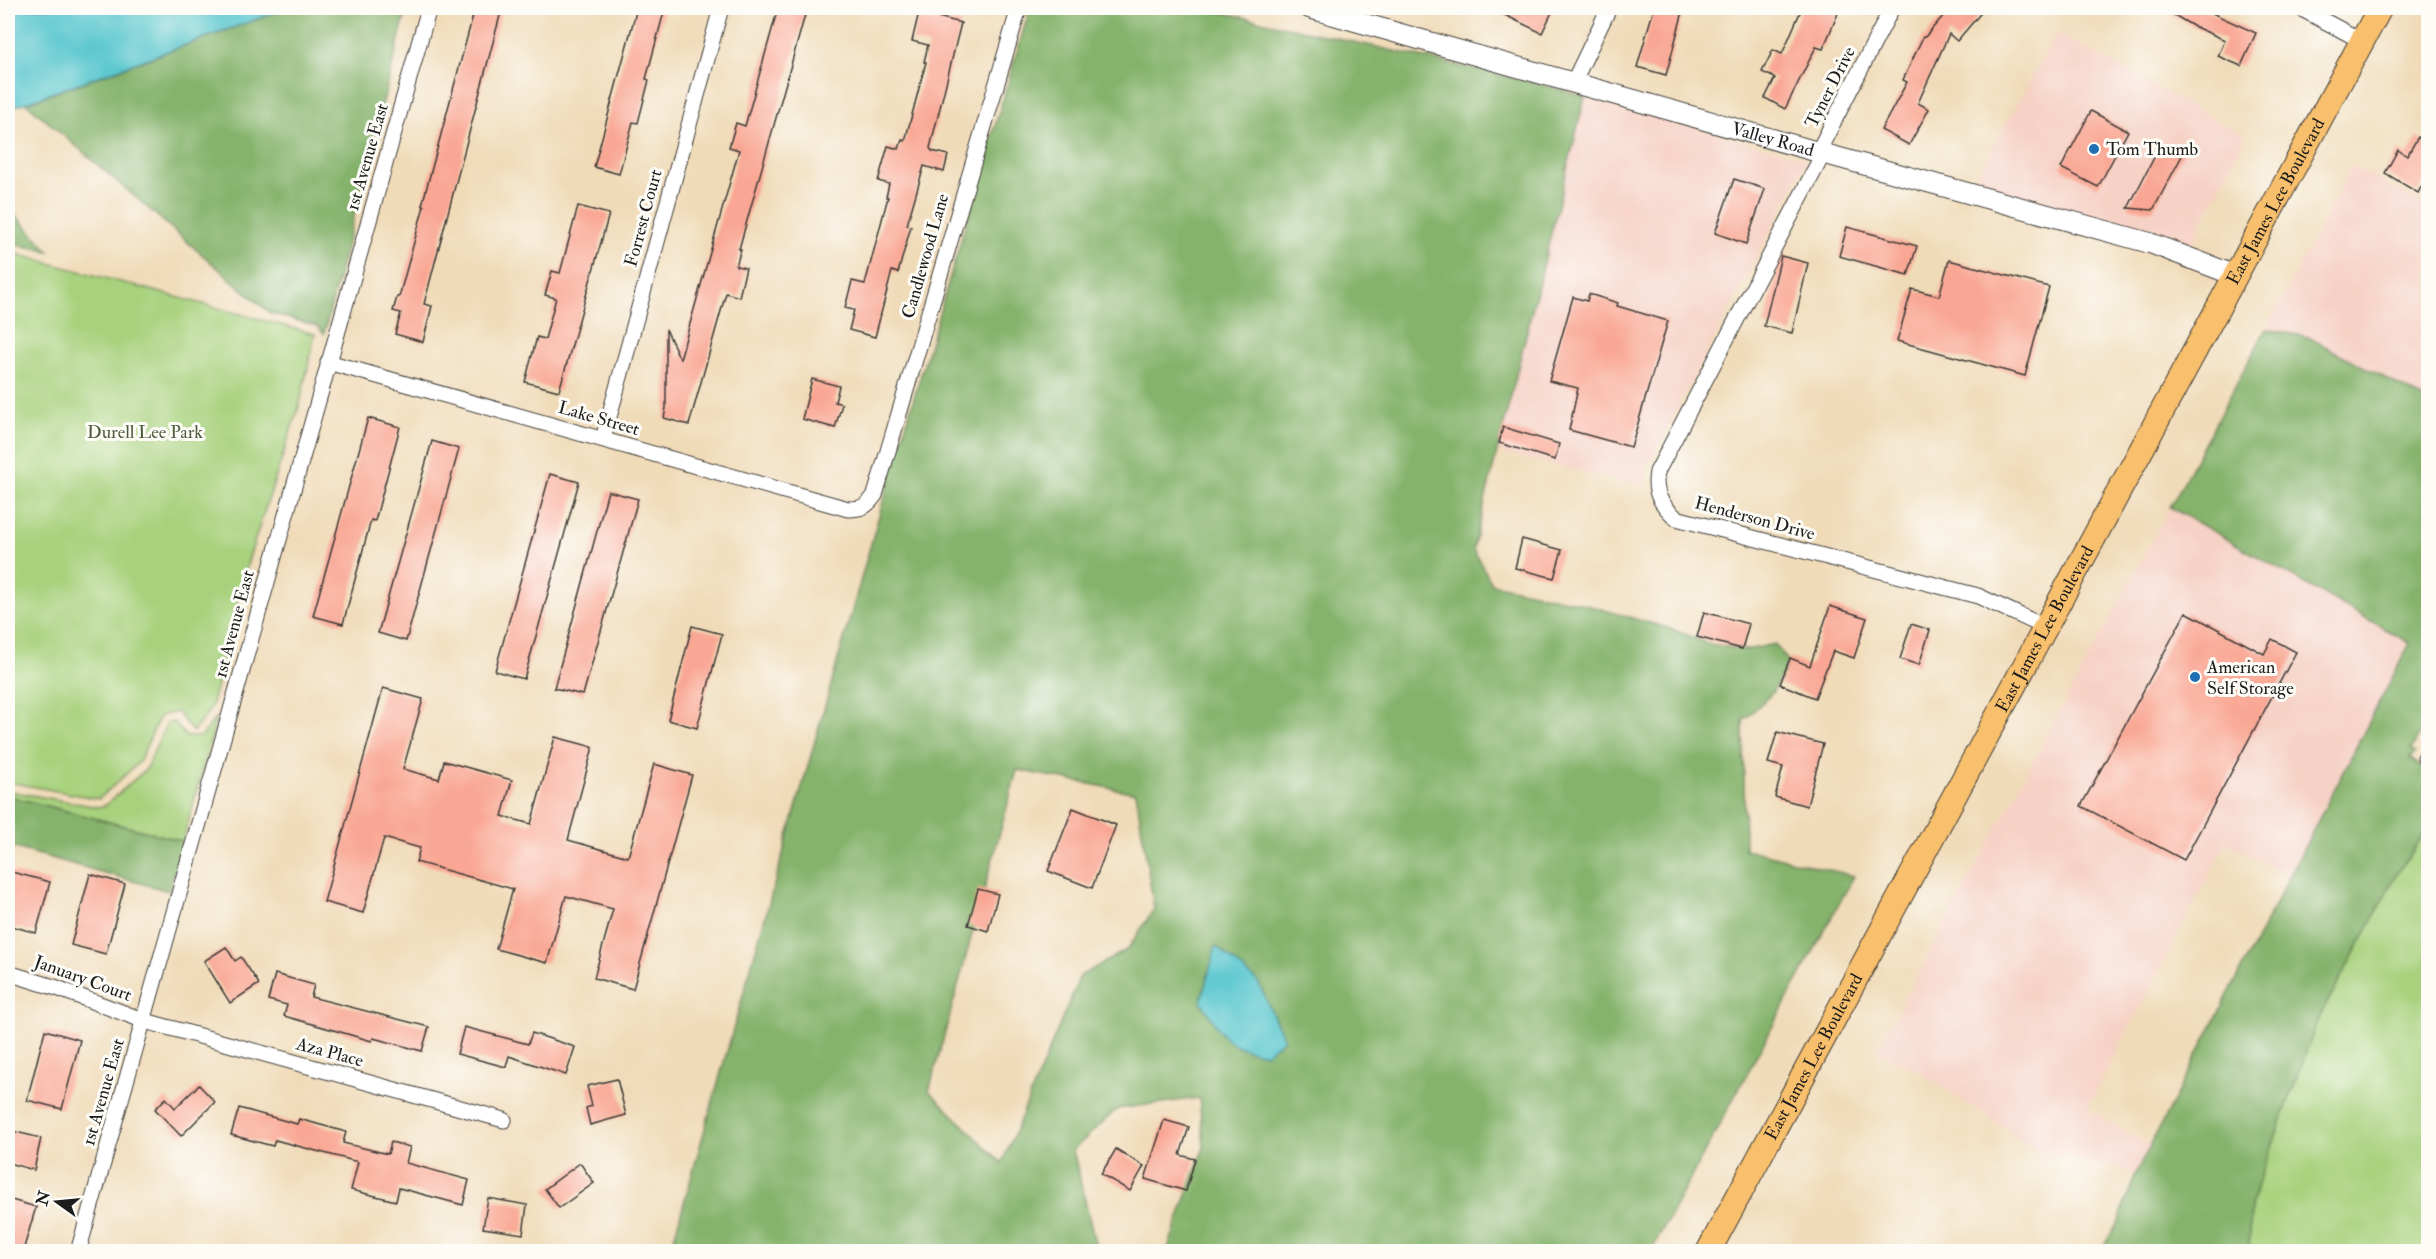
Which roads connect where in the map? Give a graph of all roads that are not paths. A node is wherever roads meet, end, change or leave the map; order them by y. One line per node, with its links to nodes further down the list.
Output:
1 (429, 8): 13 (street, 1st Avenue East)
2 (722, 8): 14 (street, Forrest Court)
3 (1019, 8): 15 (street, Candlewood Lane)
4 (1609, 8): 10 (street)
5 (1892, 8): 11 (street, Tyner Drive)
6 (2300, 8): 9 (street)
7 (2380, 8): 9 (main road, East James Lee Boulevard)
8 (1320, 9): 10 (street, Valley Road)
9 (2362, 41): 12 (main road, East James Lee Boulevard)
10 (1573, 83): 11 (street, Valley Road)
11 (1821, 153): 12 (street, Valley Road); 16 (street, Henderson Drive)
12 (2234, 276): 16 (main road, East James Lee Boulevard)
13 (328, 362): 14 (street, Lake Street); 18 (street, 1st Avenue East)
14 (603, 439): 15 (street, Lake Street)
15 (860, 509)
16 (2045, 627): 21 (main road, East James Lee Boulevard)
17 (8, 973): 18 (street, January Court)
18 (145, 1021): 19 (street, Aza Place); 20 (street, 1st Avenue East)
19 (504, 1120)
20 (78, 1251)
21 (1708, 1251)

